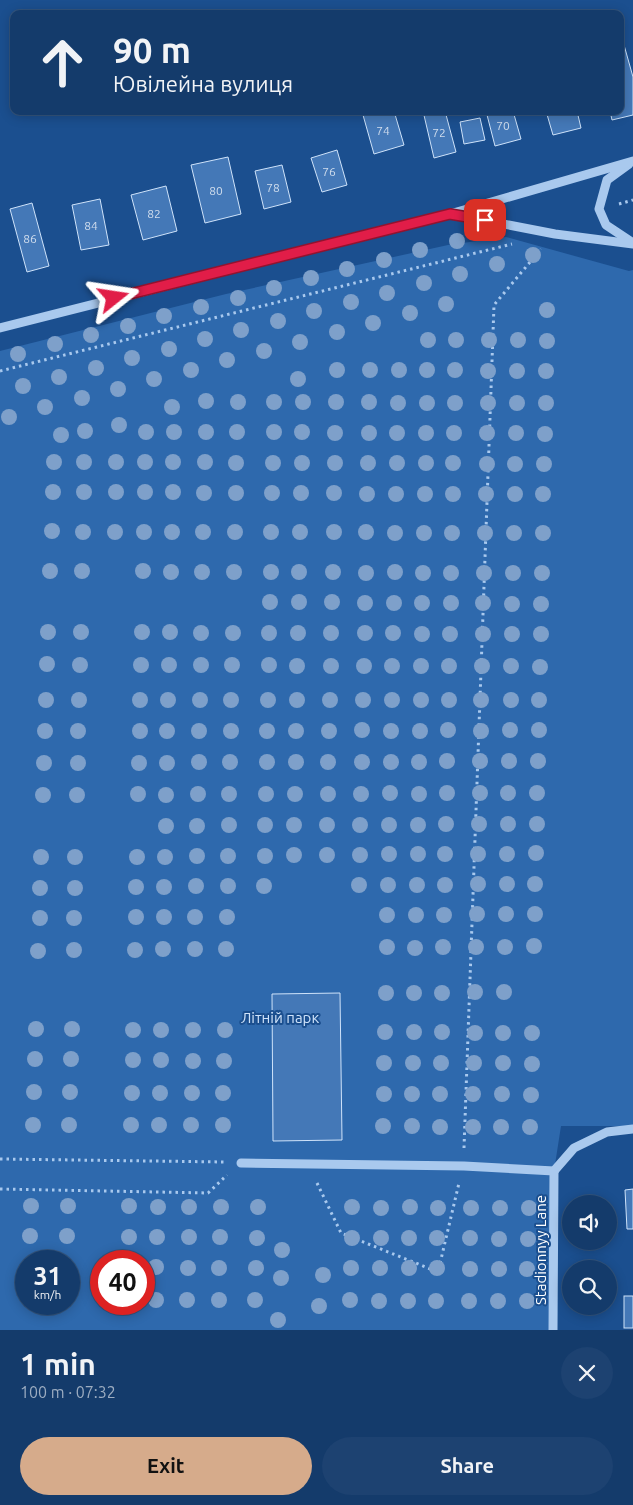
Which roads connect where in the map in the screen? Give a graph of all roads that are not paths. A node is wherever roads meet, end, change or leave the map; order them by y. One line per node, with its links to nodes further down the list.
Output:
1 (633, 161): 2 (street); 3 (street)
2 (450, 214): 3 (street); 4 (street)
3 (633, 244)
4 (0, 328)
5 (633, 1129): 7 (street)
6 (240, 1163): 7 (street)
7 (554, 1170): 8 (street, Stadionnyy Lane)
8 (553, 1330)

